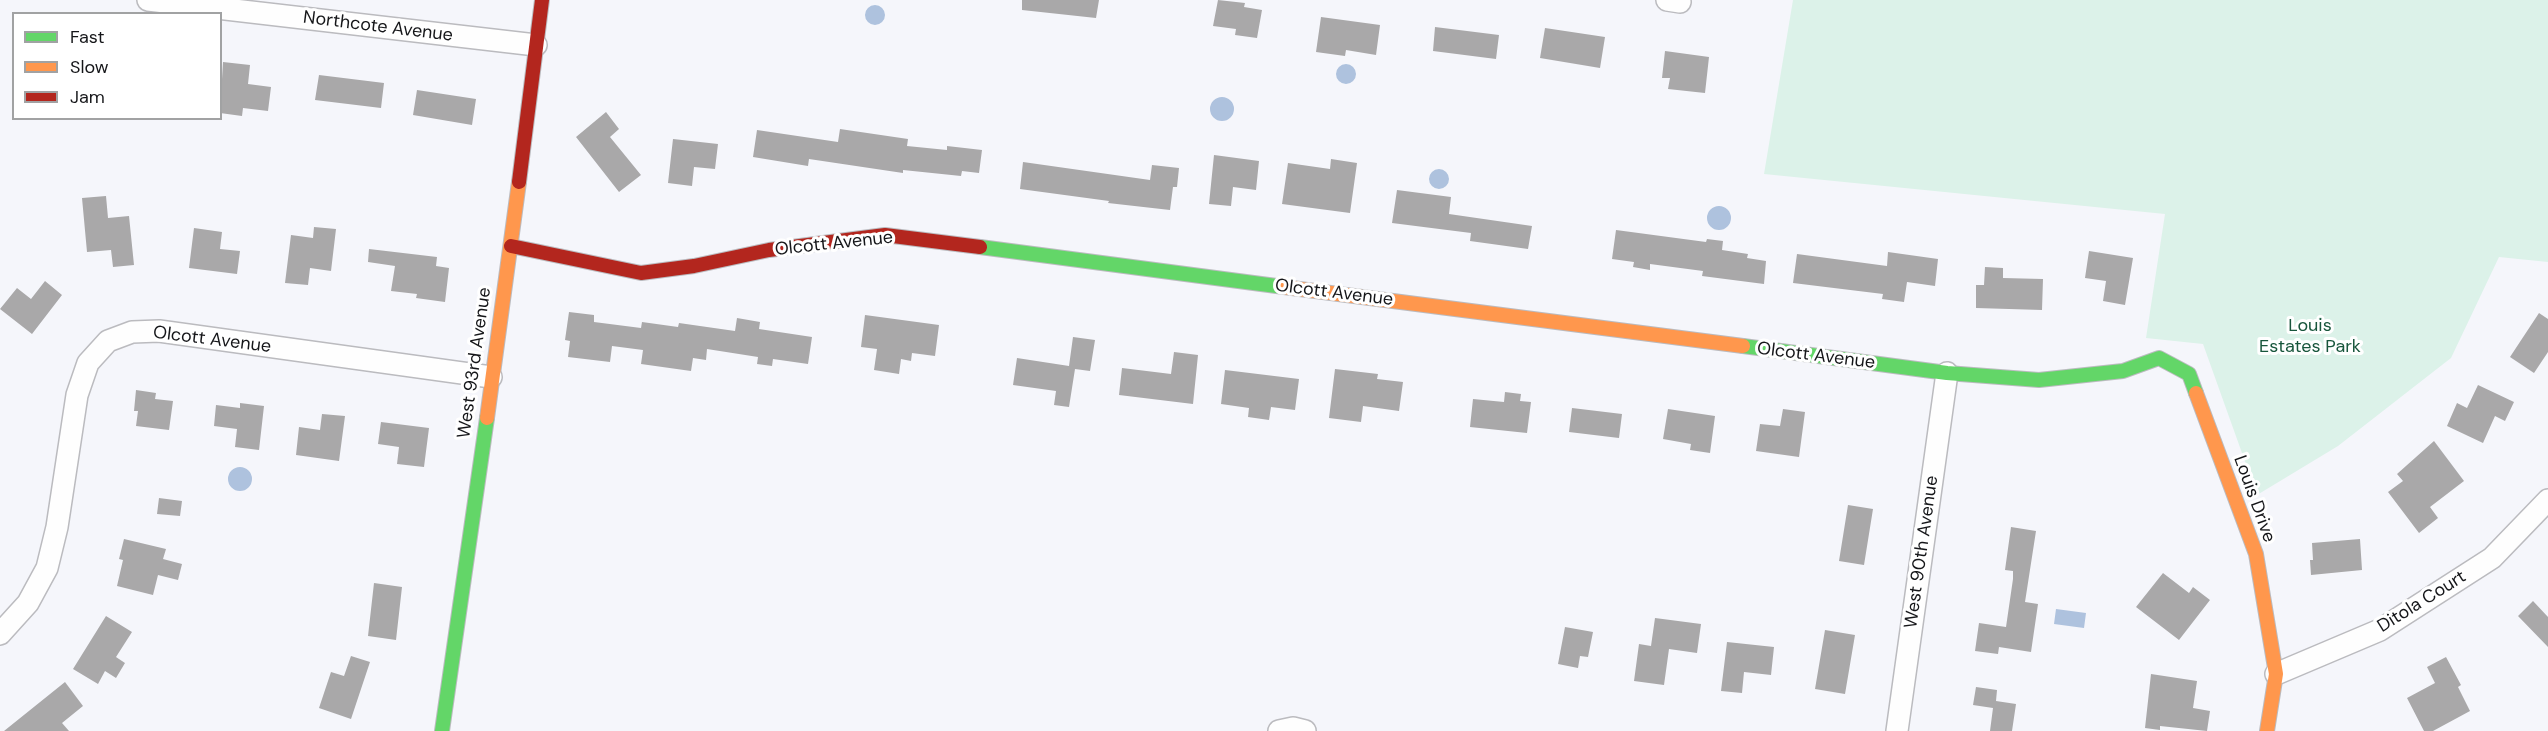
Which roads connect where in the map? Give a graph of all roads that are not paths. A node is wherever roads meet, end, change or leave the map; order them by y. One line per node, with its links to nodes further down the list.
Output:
1 (148, 0): 3 (street, Northcote Avenue)
2 (542, 0): 3 (street, West 93rd Avenue)
3 (536, 45): 4 (street, West 93rd Avenue)
4 (511, 246): 6 (street, Olcott Avenue); 7 (street, West 93rd Avenue)
5 (2159, 358): 6 (street, Olcott Avenue); 10 (street, Louis Drive)
6 (1947, 373): 14 (street, West 90th Avenue)
7 (491, 377): 9 (street, Olcott Avenue); 11 (street, West 93rd Avenue)
8 (2548, 500): 10 (street, Ditola Court)
9 (0, 634)
10 (2276, 674): 15 (street, Louis Drive)
11 (442, 731)
12 (1279, 731): 13 (street)
13 (1305, 731)
14 (1897, 731)
15 (2267, 731)

